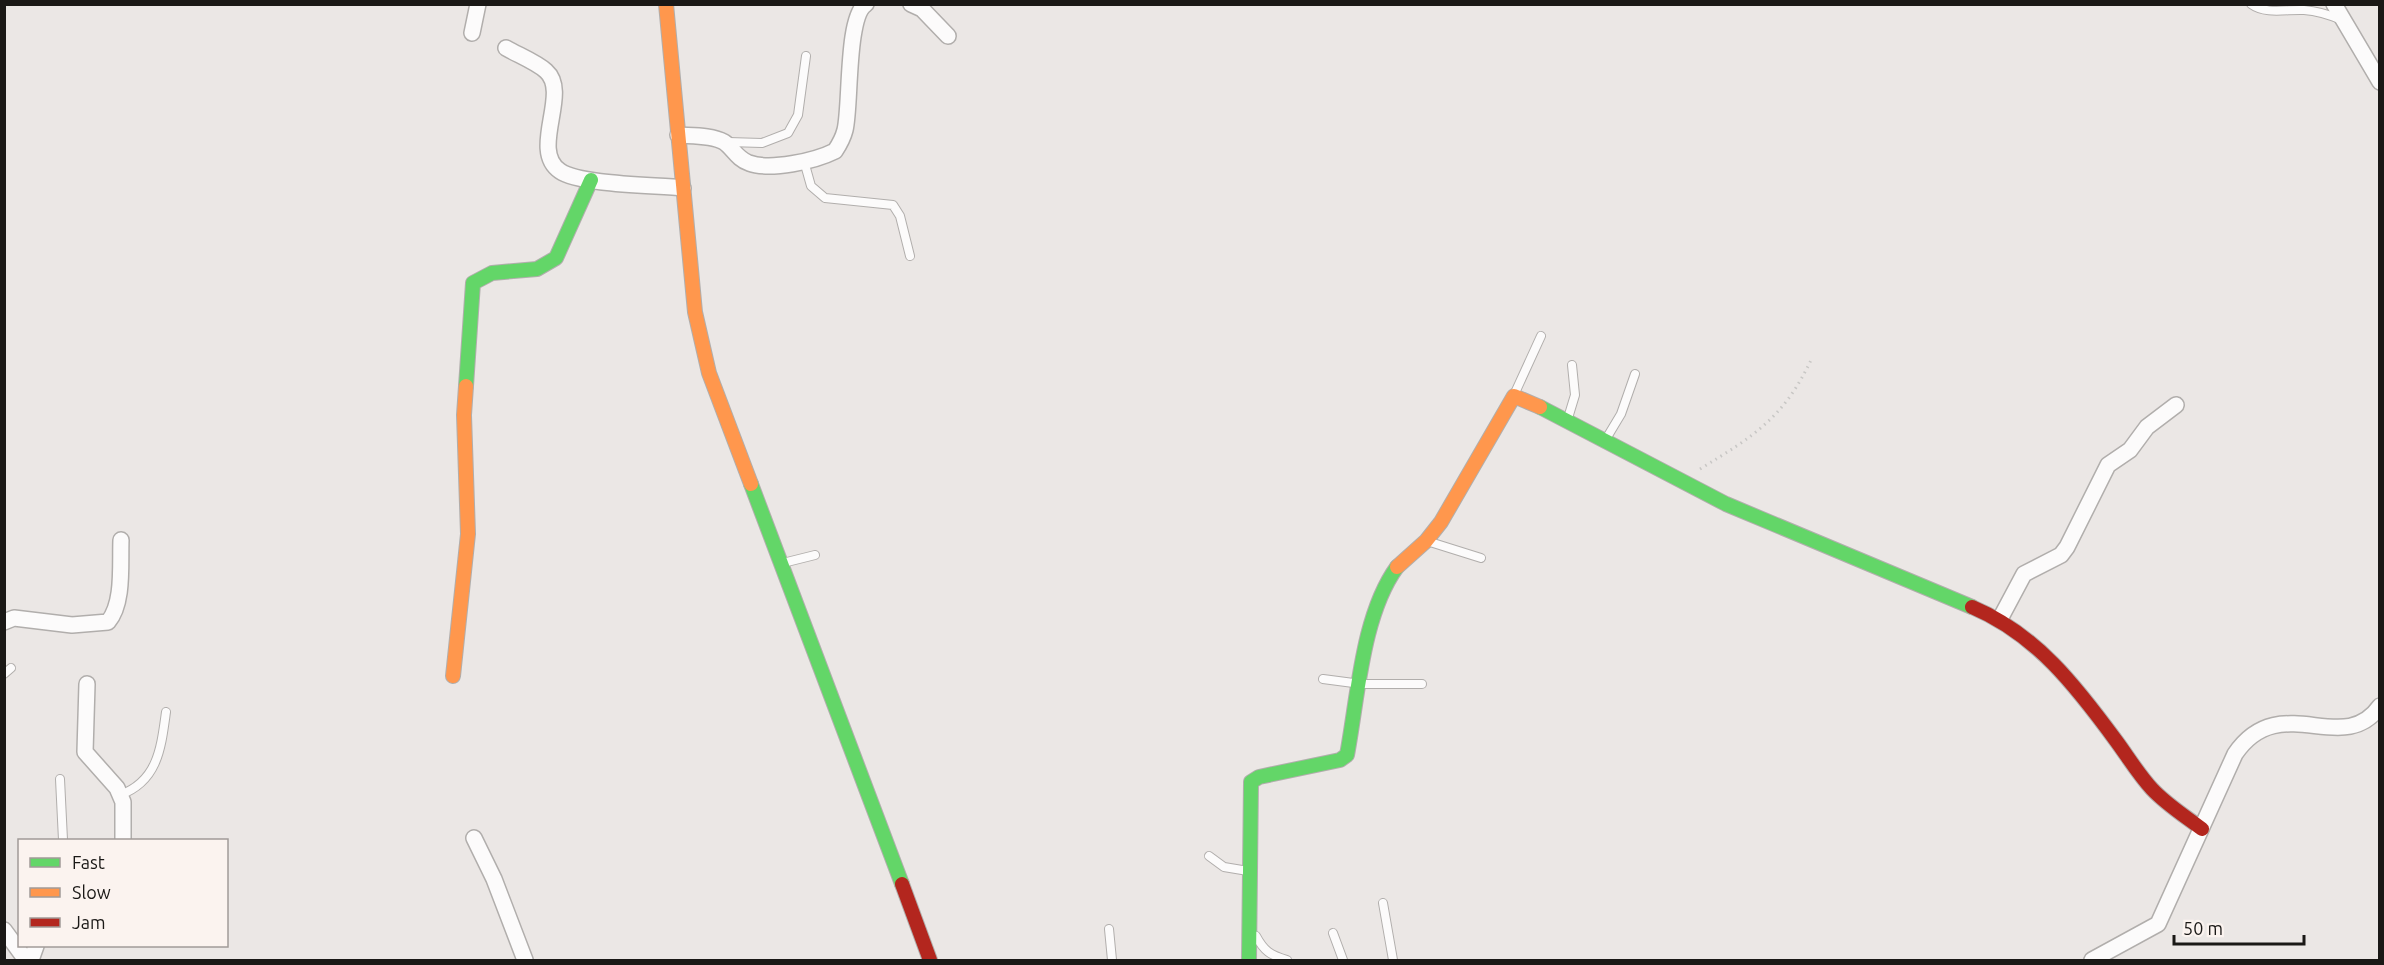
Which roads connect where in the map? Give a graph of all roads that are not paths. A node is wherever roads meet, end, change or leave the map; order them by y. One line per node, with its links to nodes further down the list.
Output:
1 (478, 4): 8 (street)
2 (666, 4): 13 (street)
3 (866, 4): 15 (street)
4 (911, 4): 9 (street)
5 (2251, 4): 7 (lane)
6 (2334, 4): 7 (street)
7 (2343, 21): 12 (street)
8 (472, 33)
9 (948, 36)
10 (506, 48): 16 (street)
11 (806, 56): 14 (lane)
12 (2379, 82)
13 (678, 135): 14 (street); 17 (street)
14 (723, 142): 15 (street)
15 (804, 161): 18 (lane)
16 (591, 180): 17 (street); 35 (street)
17 (683, 188): 30 (street)
18 (910, 256)
19 (1541, 336): 22 (lane)
20 (1572, 364): 24 (lane)
21 (1635, 374): 25 (lane)
22 (1514, 396): 24 (street); 27 (street)
23 (2176, 405): 31 (street)
24 (1567, 419): 25 (street)
25 (1605, 440): 31 (street)
26 (121, 540): 32 (street)
27 (1426, 541): 29 (lane); 38 (street)
28 (814, 555): 30 (lane)
29 (1481, 558)
30 (781, 564): 57 (street)
31 (2000, 619): 44 (street)
32 (4, 622)
33 (11, 668): 34 (lane)
34 (4, 674)
35 (453, 676)
36 (1323, 679): 38 (lane)
37 (87, 684): 43 (street)
38 (1361, 684): 39 (lane); 49 (street)
39 (1422, 684)
40 (2379, 706): 44 (street)
41 (166, 712): 43 (lane)
42 (60, 779): 46 (lane)
43 (120, 795): 47 (street)
44 (2202, 829): 63 (street)
45 (474, 838): 56 (street)
46 (63, 839)
47 (123, 839)
48 (1209, 856): 49 (lane)
49 (1250, 872): 51 (street)
50 (1383, 903): 62 (lane)
51 (1250, 924): 59 (street); 60 (lane)
52 (1109, 929): 58 (lane)
53 (4, 930): 55 (street)
54 (1333, 933): 61 (lane)
55 (26, 960)
56 (525, 960)
57 (930, 960)
58 (1112, 960)
59 (1249, 960)
60 (1287, 960)
61 (1343, 960)
62 (1393, 960)
63 (2092, 960)

